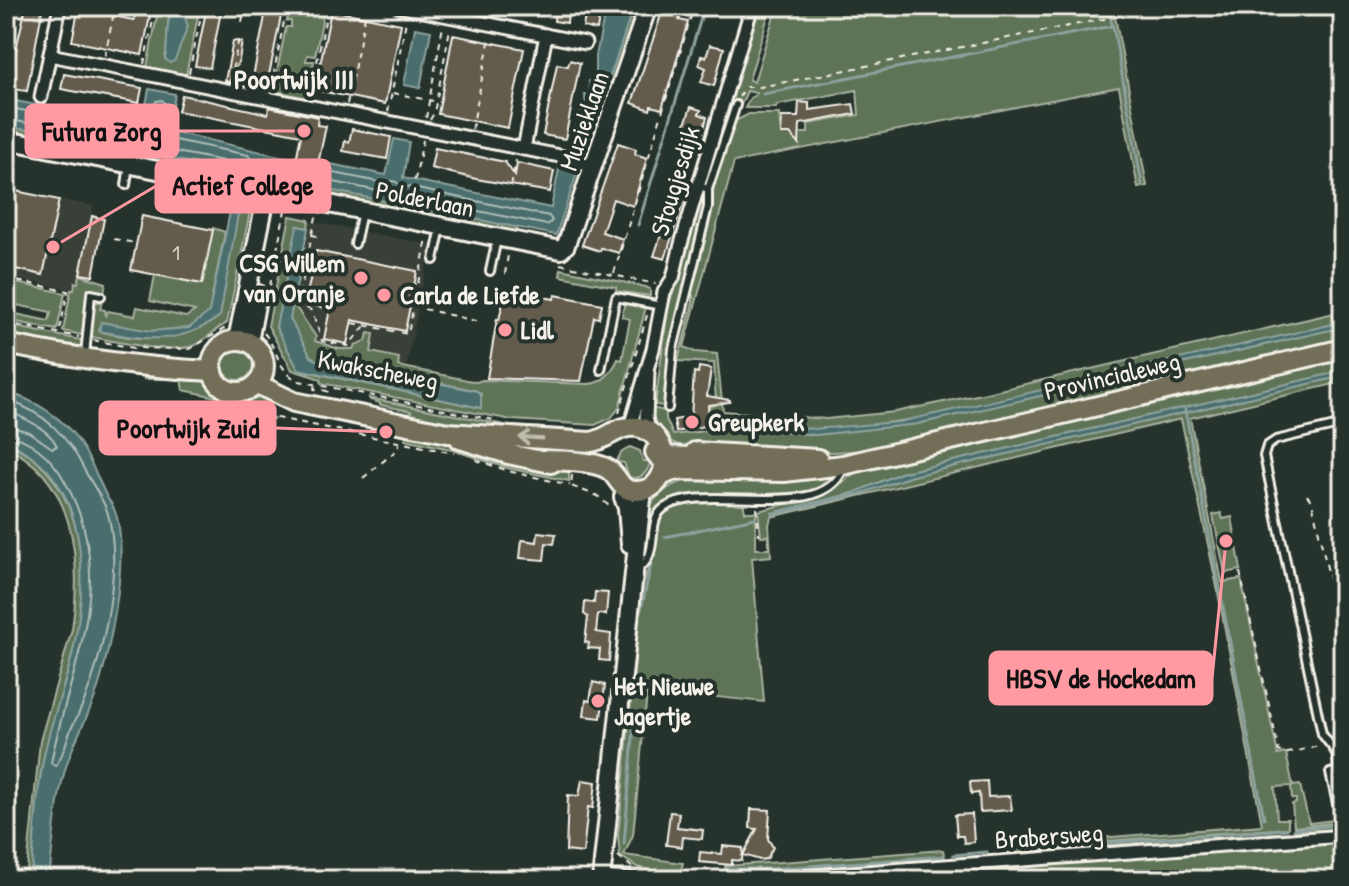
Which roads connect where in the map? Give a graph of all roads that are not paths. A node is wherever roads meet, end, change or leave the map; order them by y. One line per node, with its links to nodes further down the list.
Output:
1 (60, 6): 7 (street)
2 (648, 6): 13 (street, Muzieklaan)
3 (403, 7): 5 (street)
4 (751, 11): 15 (street, Stougjesdijk)
5 (546, 35): 6 (street); 11 (street)
6 (585, 43)
7 (50, 55): 8 (street); 11 (street)
8 (41, 97)
9 (736, 105): 15 (lane)
10 (6, 140): 12 (street, Polderlaan)
11 (521, 148): 13 (street)
12 (129, 165): 14 (lane); 16 (street, Polderlaan)
13 (588, 166): 21 (street, Muzieklaan)
14 (126, 185)
15 (703, 187): 25 (street, Stougjesdijk); 34 (lane)
16 (277, 198): 17 (street, Polderlaan); 26 (street)
17 (362, 211): 18 (street, Polderlaan); 20 (lane)
18 (434, 232): 19 (street, Polderlaan); 22 (lane)
19 (497, 238): 21 (street, Polderlaan); 23 (lane)
20 (355, 244)
21 (563, 250)
22 (434, 260)
23 (490, 271)
24 (101, 296): 29 (lane)
25 (656, 305): 31 (street, Stougjesdijk); 32 (lane)
26 (244, 333): 30 (main road); 33 (main road)
27 (6, 344): 29 (main road)
28 (1343, 349): 40 (main road, Provincialeweg)
29 (85, 359): 30 (main road)
30 (213, 365): 33 (main road)
31 (648, 369): 36 (street, Stougjesdijk); 37 (street, Stougjesdijk)
32 (601, 370)
33 (260, 378): 38 (main road, Kwakscheweg)
34 (668, 408)
35 (1343, 424): 45 (lane)
36 (620, 429): 37 (main road, Kwakscheweg); 38 (main road, Kwakscheweg, one-way to 38); 39 (main road, Provincialeweg); 42 (main road)
37 (649, 431): 39 (main road)
38 (448, 433): 42 (main road, Kwakscheweg)
39 (663, 451): 40 (main road, Provincialeweg); 43 (main road)
40 (892, 453): 41 (main road, Provincialeweg)
41 (843, 465): 43 (main road, Provincialeweg); 44 (lane)
42 (603, 472): 43 (main road)
43 (647, 490): 44 (street)
44 (634, 563): 46 (street)
45 (1343, 833): 48 (street, Brabersweg)
46 (601, 878): 47 (street)
47 (641, 880)
48 (758, 880)

